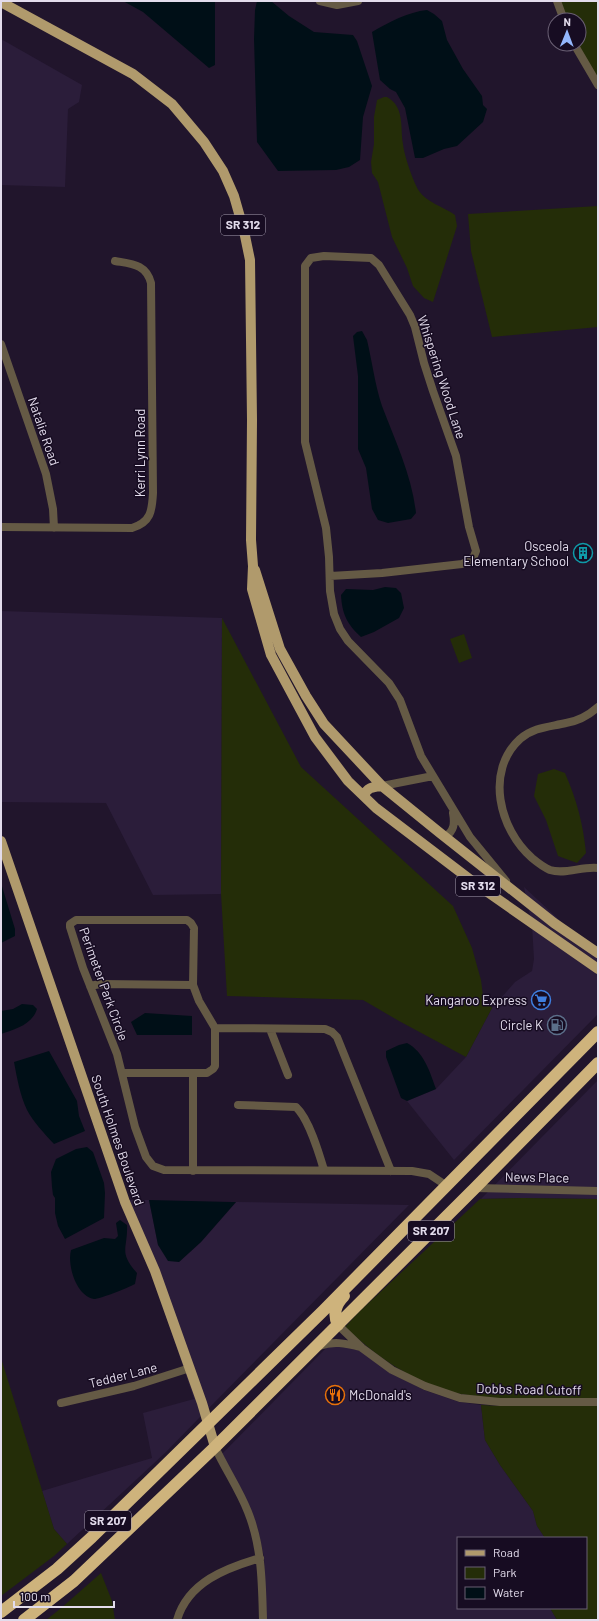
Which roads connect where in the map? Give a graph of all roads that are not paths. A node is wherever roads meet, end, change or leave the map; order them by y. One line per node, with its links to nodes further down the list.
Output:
1 (320, 1): 2 (street)
2 (358, 1)
3 (557, 1): 5 (street)
4 (1, 2): 12 (main road, SR 312)
5 (561, 12)
6 (579, 52): 7 (street)
7 (598, 85)
8 (115, 261): 11 (street, Kerri Lynn Road)
9 (1, 344): 11 (street, Natalie Road)
10 (1, 526): 11 (street, Kerri Lynn Road)
11 (54, 528)
12 (253, 566): 16 (main road, SR 312); 17 (main road, SR 312)
13 (330, 576): 13 (street, Whispering Wood Lane); 15 (street, Whispering Wood Lane)
14 (598, 707): 21 (street)
15 (433, 776): 16 (street); 18 (street, Whispering Wood Lane)
16 (382, 786): 17 (main road); 19 (main road, SR 312)
17 (364, 796): 24 (main road, SR 312)
18 (452, 807): 19 (street); 22 (street, Whispering Wood Lane)
19 (445, 837): 22 (main road, SR 312)
20 (1, 841): 46 (main road, South Holmes Boulevard)
21 (598, 868)
22 (519, 895): 23 (main road, SR 312)
23 (598, 953)
24 (598, 969)
25 (193, 985): 26 (street); 26 (street, Perimeter Park Circle); 27 (street, Perimeter Park Circle)
26 (90, 986): 31 (street, Perimeter Park Circle)
27 (215, 1028): 28 (street); 32 (street)
28 (270, 1029): 33 (street); 37 (street)
29 (598, 1032): 38 (highway, SR 207)
30 (598, 1063): 39 (highway, SR 207)
31 (122, 1073): 32 (street); 35 (street, Perimeter Park Circle)
32 (194, 1073): 35 (street)
33 (288, 1075)
34 (238, 1105): 36 (street)
35 (193, 1170): 36 (street, Perimeter Park Circle)
36 (324, 1170): 37 (street, Perimeter Park Circle)
37 (391, 1171): 38 (street, Perimeter Park Circle)
38 (447, 1186): 41 (highway, SR 207)
39 (475, 1188): 40 (street, News Place); 43 (highway, SR 207)
40 (598, 1191)
41 (353, 1280): 42 (highway, SR 207); 43 (highway)
42 (323, 1311): 44 (highway); 49 (highway, SR 207)
43 (338, 1325): 44 (highway, SR 207); 45 (street, Dobbs Road Cutoff)
44 (316, 1347): 45 (street); 50 (highway, SR 207)
45 (362, 1348): 47 (street, Dobbs Road Cutoff)
46 (190, 1368): 48 (street, Tedder Lane); 49 (main road, South Holmes Boulevard)
47 (598, 1402)
48 (61, 1403)
49 (209, 1423): 50 (main road, South Holmes Boulevard); 52 (highway, SR 207)
50 (215, 1447): 51 (street); 53 (highway, SR 207)
51 (260, 1558): 54 (street); 55 (street)
52 (1, 1612)
53 (24, 1620)
54 (177, 1620)
55 (263, 1620)

